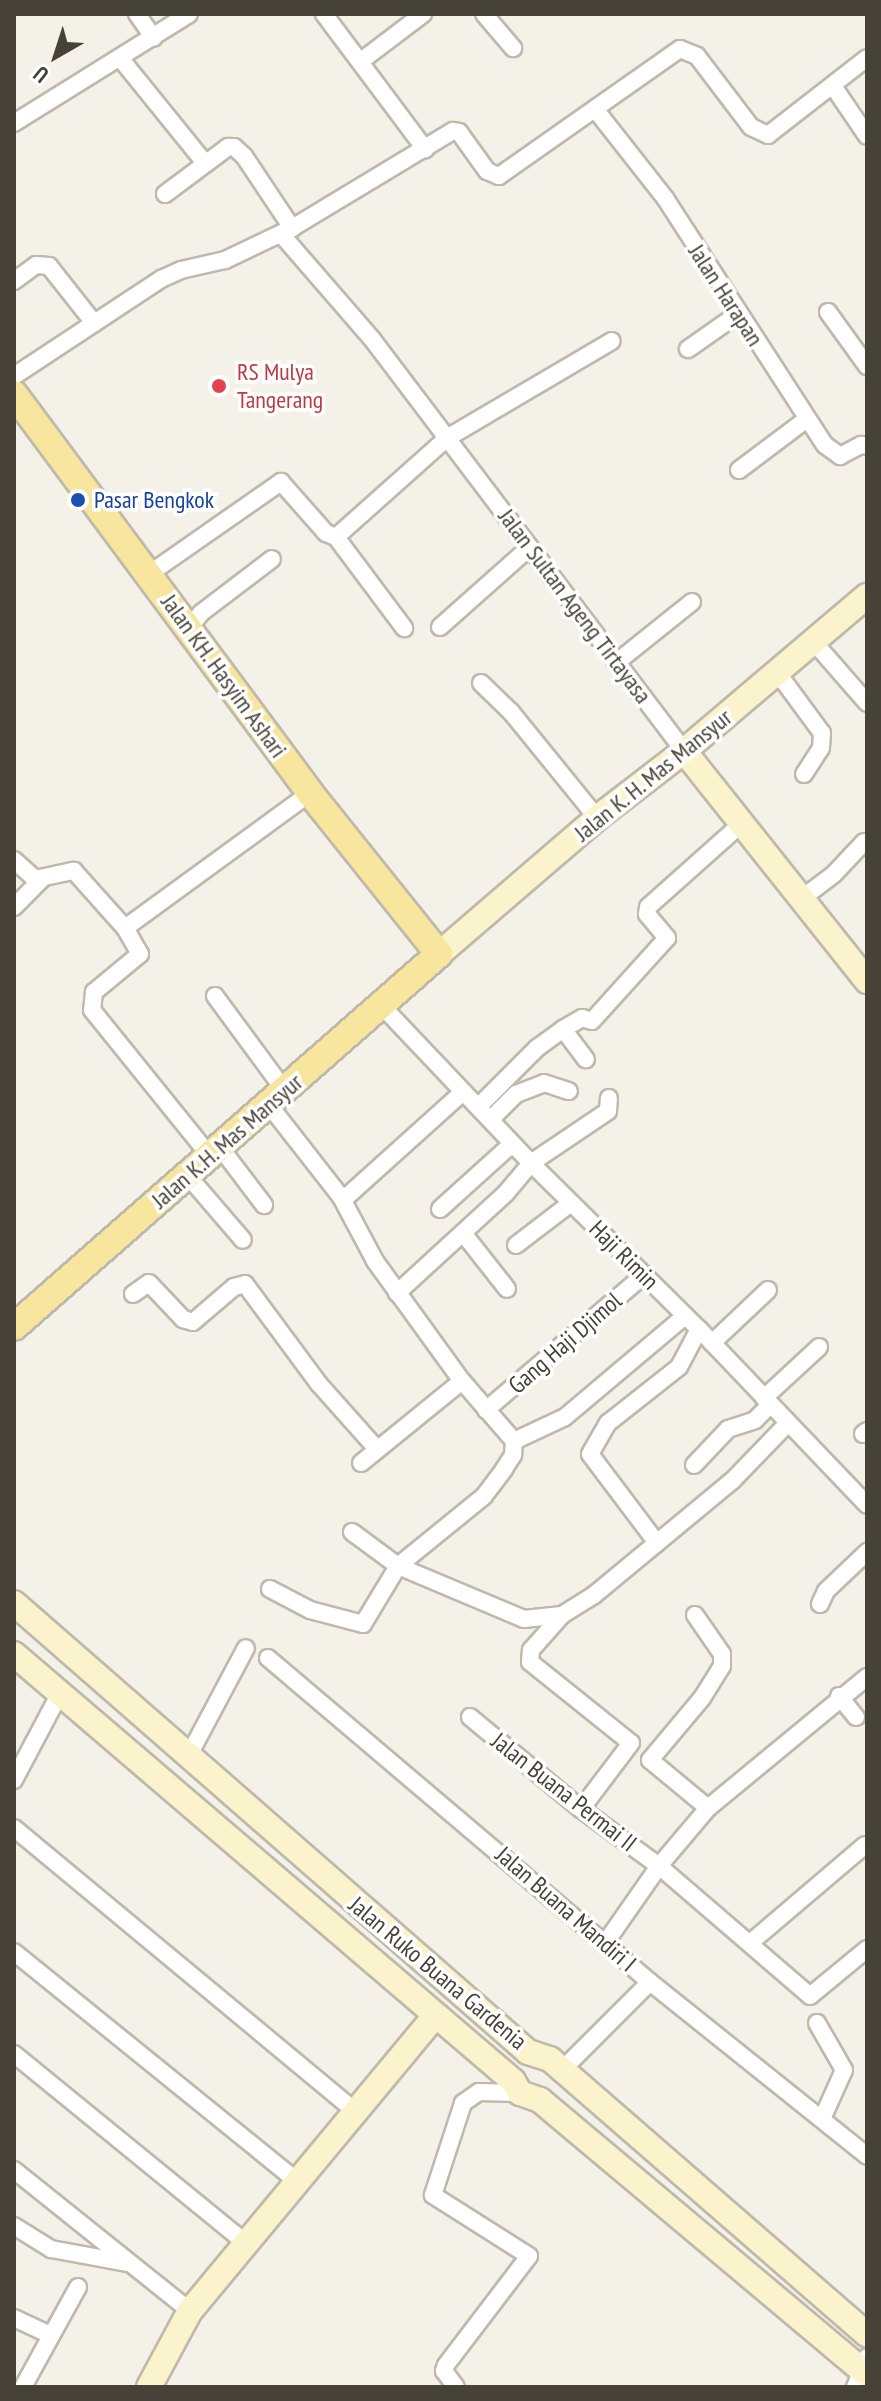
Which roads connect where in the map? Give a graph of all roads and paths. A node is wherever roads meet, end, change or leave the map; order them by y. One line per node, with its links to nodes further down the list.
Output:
1 (137, 14): 6 (street)
2 (189, 14): 6 (street)
3 (324, 14): 10 (street)
4 (423, 14): 10 (street)
5 (484, 14): 7 (street)
6 (154, 38): 8 (street)
7 (513, 48)
8 (120, 58): 13 (street); 16 (street)
9 (867, 58): 11 (street)
10 (361, 61): 15 (street)
11 (833, 86): 12 (street); 14 (street)
12 (595, 109): 15 (street); 21 (street, Jalan Harapan)
13 (14, 123)
14 (867, 136)
15 (425, 149): 18 (street)
16 (205, 163): 17 (street); 18 (street, Jalan Sultan Ageng Tirtayasa)
17 (165, 194)
18 (286, 231): 22 (street); 29 (street, Jalan Sultan Ageng Tirtayasa)
19 (14, 281): 22 (street)
20 (828, 312): 25 (street)
21 (738, 314): 24 (street); 28 (street, Jalan Harapan)
22 (94, 323): 26 (street)
23 (612, 341): 29 (street)
24 (688, 349)
25 (867, 366)
26 (14, 376)
27 (14, 394): 35 (main road, Jalan KH. Hasyim Ashari)
28 (807, 419): 30 (street, Jalan Harapan); 31 (street)
29 (447, 438): 32 (street); 33 (street, Jalan Sultan Ageng Tirtayasa)
30 (865, 444)
31 (739, 470)
32 (336, 537): 35 (street); 40 (street)
33 (530, 547): 38 (street); 42 (street, Jalan Sultan Ageng Tirtayasa)
34 (272, 559): 39 (street)
35 (149, 574): 39 (main road, Jalan KH. Hasyim Ashari)
36 (867, 596): 41 (street, Jalan K. H. Mas Mansyur)
37 (692, 602): 42 (street)
38 (440, 627)
39 (189, 628): 48 (main road, Jalan KH. Hasyim Ashari)
40 (404, 628)
41 (813, 641): 43 (street, Jalan K. H. Mas Mansyur); 45 (street)
42 (617, 662): 46 (street, Jalan Sultan Ageng Tirtayasa)
43 (777, 672): 46 (street, Jalan K. H. Mas Mansyur); 47 (street)
44 (481, 683): 49 (street)
45 (867, 703)
46 (684, 751): 49 (street, Jalan K. H. Mas Mansyur); 50 (street, Jalan Sultan Ageng Tirtayasa)
47 (804, 774)
48 (310, 793): 56 (street); 57 (main road, Jalan KH. Hasyim Ashari)
49 (597, 818): 57 (street, Jalan K. H. Mas Mansyur)
50 (741, 824): 54 (street, Jalan Sultan Ageng Tirtayasa); 61 (street)
51 (864, 842): 54 (street)
52 (14, 860): 53 (street)
53 (42, 879): 55 (street); 56 (street)
54 (801, 899): 58 (street, Jalan Sultan Ageng Tirtayasa)
55 (14, 907)
56 (125, 928): 70 (street)
57 (439, 954): 60 (main road, Jalan K.H. Mas Mansyur)
58 (867, 981)
59 (215, 996): 65 (street)
60 (382, 1006): 64 (street, Haji Rimin); 65 (main road, Jalan K.H. Mas Mansyur)
61 (563, 1029): 62 (street); 67 (street)
62 (586, 1059)
63 (569, 1091): 68 (street)
64 (463, 1092): 67 (street, Haji Rimin); 73 (street)
65 (277, 1098): 70 (main road, Jalan K.H. Mas Mansyur); 73 (street)
66 (609, 1098): 71 (street)
67 (479, 1106): 68 (street, Haji Rimin)
68 (491, 1119): 69 (street, Haji Rimin)
69 (512, 1144): 71 (street, Haji Rimin); 76 (street)
70 (215, 1152): 72 (main road, Jalan K.H. Mas Mansyur); 75 (street)
71 (531, 1163): 74 (street, Haji Rimin); 77 (street)
72 (188, 1176): 78 (street); 86 (main road, Jalan K.H. Mas Mansyur)
73 (343, 1200): 83 (street)
74 (571, 1203): 79 (street); 80 (street, Haji Rimin)
75 (264, 1205)
76 (440, 1209)
77 (463, 1233): 81 (street); 83 (street)
78 (243, 1240)
79 (516, 1245)
80 (644, 1275): 85 (street, Haji Rimin); 92 (street, Gang Haji Djimol)
81 (507, 1289)
82 (768, 1290): 88 (street)
83 (397, 1293): 90 (street)
84 (133, 1294): 95 (street)
85 (685, 1316): 87 (street, Haji Rimin); 94 (street)
86 (14, 1327)
87 (699, 1329): 88 (street, Haji Rimin); 100 (street)
88 (712, 1343): 91 (street, Haji Rimin)
89 (819, 1347): 91 (street)
90 (462, 1381): 92 (street); 95 (street)
91 (767, 1402): 93 (street, Haji Rimin); 97 (street)
92 (486, 1410): 94 (street)
93 (788, 1423): 98 (street, Haji Rimin); 100 (street)
94 (514, 1441): 102 (street)
95 (377, 1449): 96 (street)
96 (361, 1463)
97 (694, 1465)
98 (865, 1499)
99 (352, 1532): 102 (street)
100 (657, 1543): 106 (street)
101 (867, 1552): 105 (street)
102 (398, 1566): 103 (street); 106 (street)
103 (270, 1589)
104 (14, 1603): 114 (street, Jalan Ruko Buana Gardenia)
105 (820, 1604)
106 (562, 1615): 121 (street)
107 (695, 1615): 120 (street)
108 (246, 1648): 118 (street)
109 (14, 1654): 112 (street, Jalan Ruko Buana Gardenia)
110 (268, 1658): 127 (street, Jalan Buana Mandiri I)
111 (867, 1677): 113 (street)
112 (60, 1693): 117 (street, Jalan Ruko Buana Gardenia); 119 (street)
113 (839, 1696): 116 (street); 120 (street)
114 (137, 1715): 117 (street); 118 (street, Jalan Ruko Buana Gardenia)
115 (470, 1717): 121 (street, Jalan Buana Permai II)
116 (856, 1717)
117 (116, 1741): 126 (street, Jalan Ruko Buana Gardenia)
118 (188, 1757): 125 (street, Jalan Ruko Buana Gardenia)
119 (14, 1780)
120 (708, 1808): 124 (street)
121 (581, 1809): 124 (street, Jalan Buana Permai II)
122 (14, 1828): 137 (street)
123 (865, 1845): 128 (street)
124 (659, 1866): 127 (street); 128 (street, Jalan Buana Permai II)
125 (364, 1911): 126 (street); 135 (street, Jalan Ruko Buana Gardenia)
126 (342, 1936): 132 (street, Jalan Ruko Buana Gardenia)
127 (606, 1942): 131 (street, Jalan Buana Mandiri I)
128 (750, 1943): 129 (street, Jalan Buana Permai II)
129 (867, 1949)
130 (14, 1952): 141 (street)
131 (650, 1982): 135 (street); 138 (street, Jalan Buana Mandiri I)
132 (435, 2016): 136 (street, Jalan Ruko Buana Gardenia); 137 (street)
133 (817, 2023): 138 (street)
134 (14, 2054): 143 (street)
135 (562, 2070): 136 (street); 149 (street, Jalan Ruko Buana Gardenia)
136 (530, 2097): 150 (street, Jalan Ruko Buana Gardenia); 153 (street)
137 (356, 2112): 141 (street)
138 (822, 2119): 139 (street, Jalan Buana Mandiri I)
139 (867, 2156)
140 (14, 2170): 144 (street)
141 (298, 2182): 143 (street)
142 (14, 2226): 144 (street)
143 (247, 2244): 146 (street)
144 (133, 2264): 146 (street)
145 (78, 2287): 148 (street)
146 (190, 2311): 152 (street)
147 (14, 2318): 148 (street)
148 (50, 2335): 151 (street)
149 (867, 2335)
150 (863, 2372)
151 (23, 2387)
152 (149, 2387)
153 (456, 2387)

